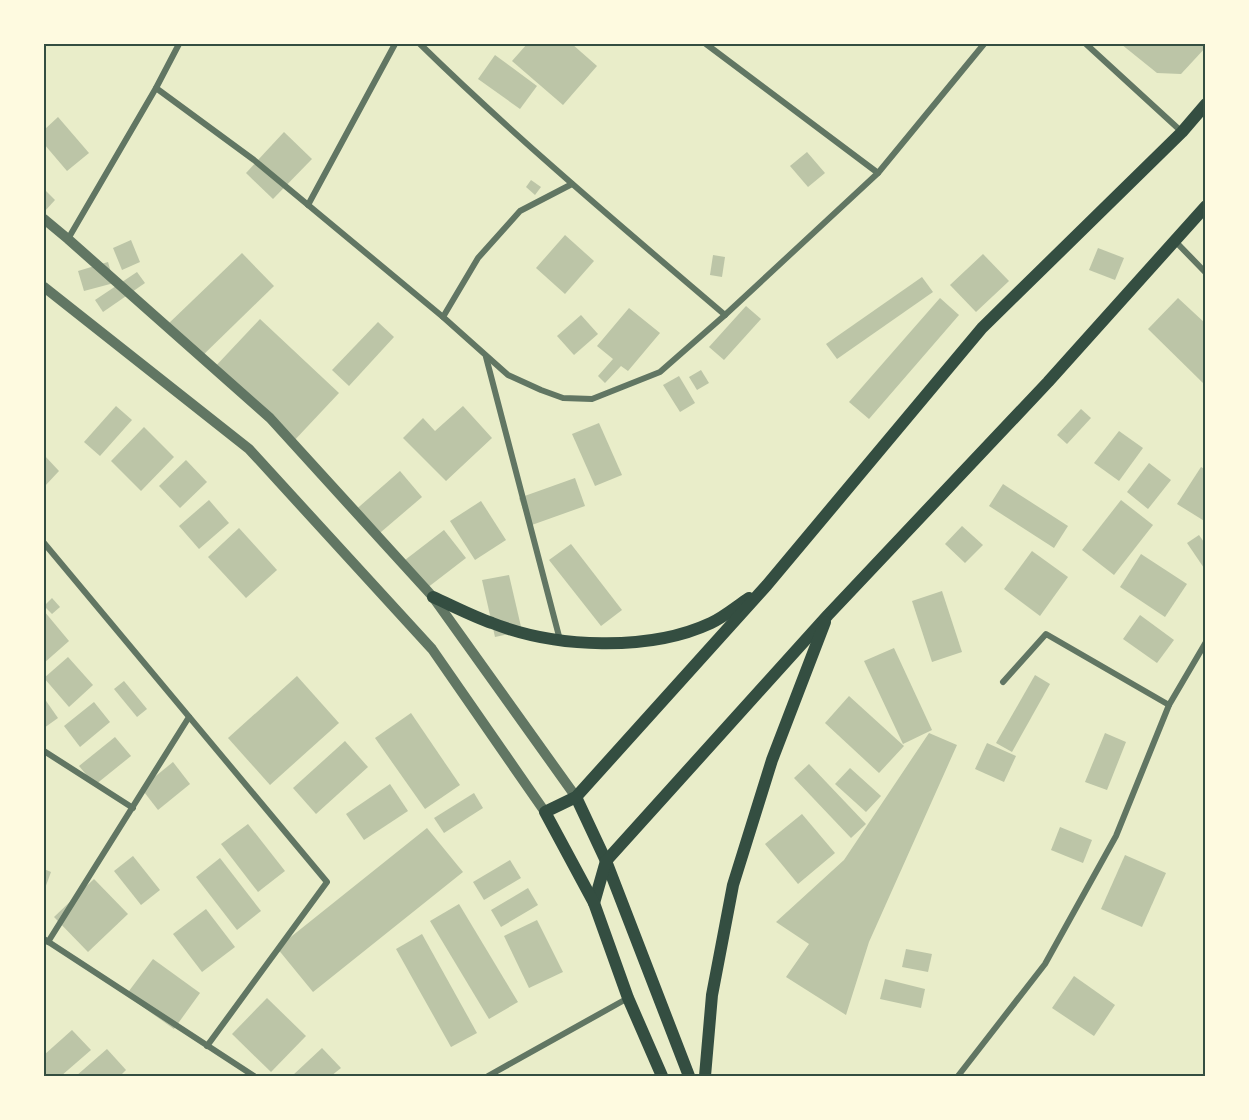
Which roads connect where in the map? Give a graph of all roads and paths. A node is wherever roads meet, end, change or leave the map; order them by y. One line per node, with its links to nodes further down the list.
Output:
1 (179, 44): 7 (street)
2 (395, 44): 12 (street)
3 (420, 44): 11 (street)
4 (706, 44): 10 (street)
5 (984, 44): 10 (street)
6 (1086, 44): 9 (street)
7 (156, 88): 12 (street); 15 (street)
8 (1206, 104): 9 (main road)
9 (1182, 132): 23 (main road)
10 (878, 173): 19 (street)
11 (572, 184): 19 (street); 20 (street)
12 (308, 204): 20 (street)
13 (1206, 206): 16 (main road)
14 (44, 219): 15 (street)
15 (68, 239): 24 (street)
16 (1174, 241): 17 (street); 25 (main road)
17 (1206, 273)
18 (44, 287): 34 (street)
19 (725, 315): 21 (street)
20 (443, 317): 21 (street)
21 (486, 356): 26 (street)
22 (44, 543): 30 (street)
23 (767, 585): 26 (main road); 32 (main road)
24 (433, 597): 26 (main road); 32 (street)
25 (828, 615): 35 (main road); 44 (main road)
26 (560, 641)
27 (1206, 642): 29 (street)
28 (1003, 682): 29 (street)
29 (1169, 705): 45 (street)
30 (189, 717): 33 (street); 39 (street)
31 (44, 751): 33 (street)
32 (576, 797): 34 (main road); 35 (main road)
33 (133, 808): 37 (street)
34 (545, 812): 36 (main road)
35 (606, 861): 36 (main road); 43 (main road)
36 (594, 903): 38 (main road)
37 (46, 941): 39 (street)
38 (628, 998): 41 (street); 42 (main road)
39 (207, 1046): 40 (street)
40 (254, 1077)
41 (488, 1077)
42 (662, 1077)
43 (689, 1077)
44 (705, 1077)
45 (958, 1077)

